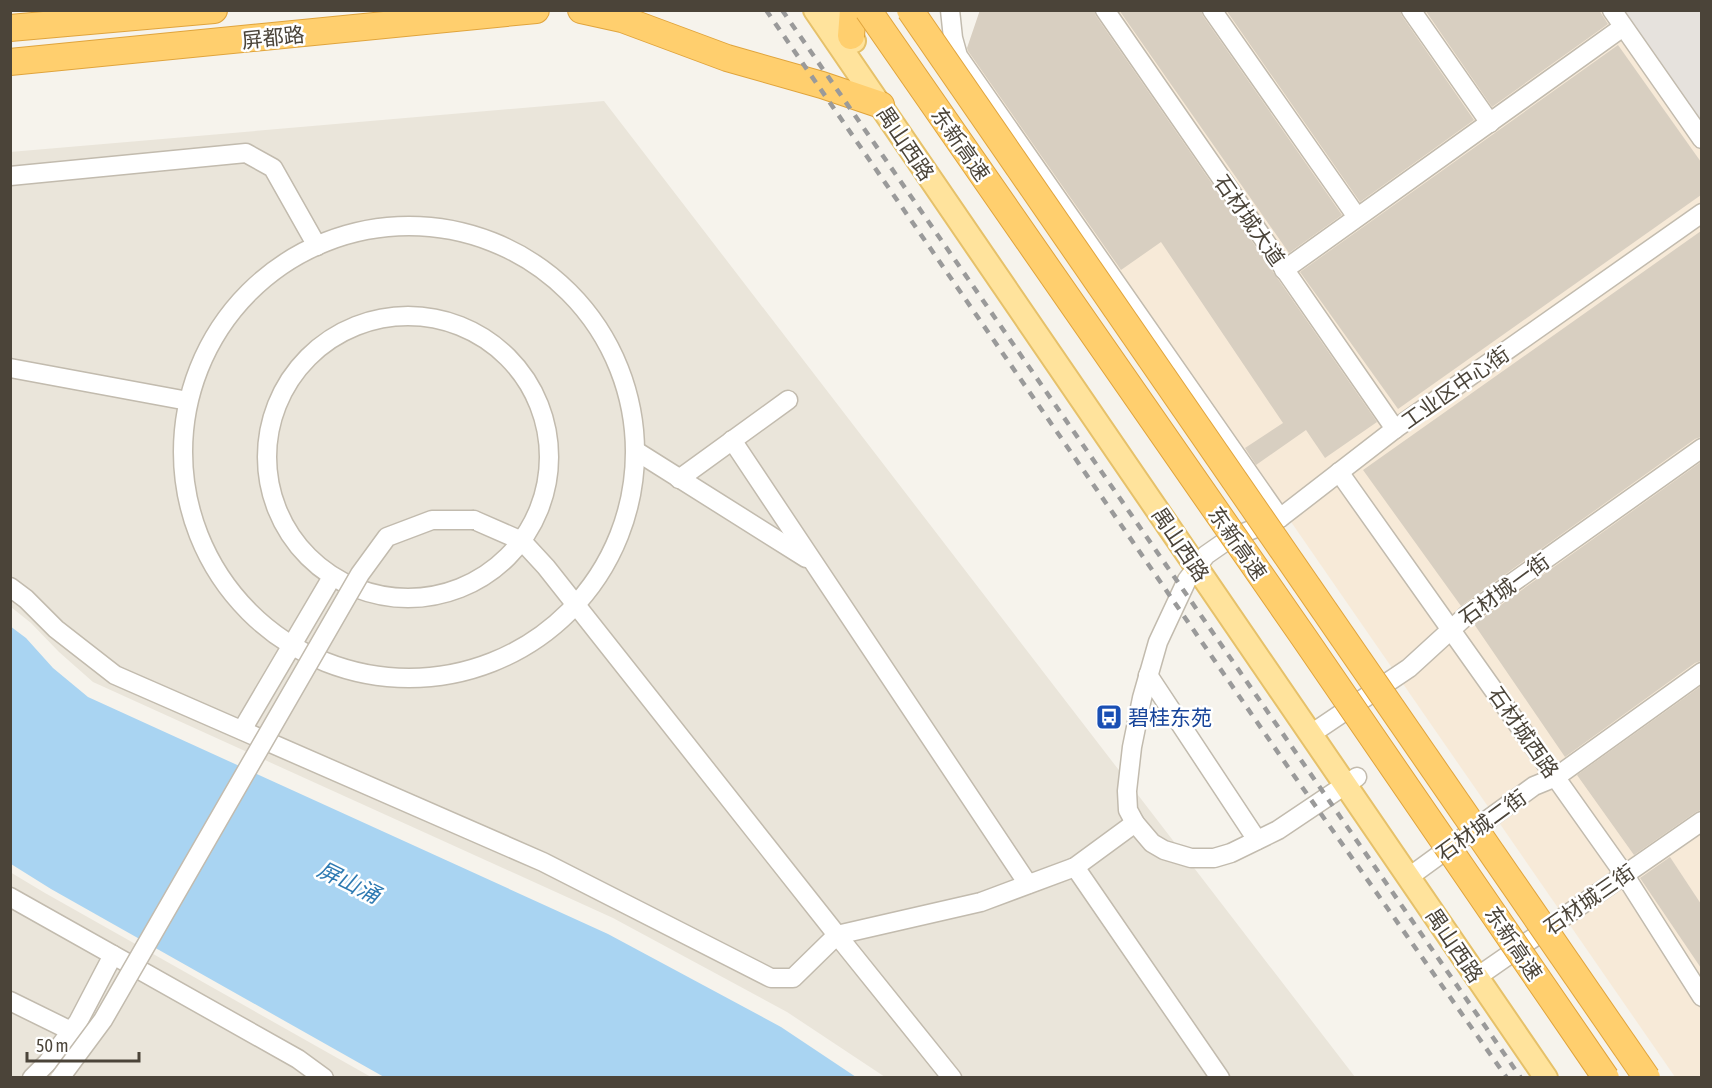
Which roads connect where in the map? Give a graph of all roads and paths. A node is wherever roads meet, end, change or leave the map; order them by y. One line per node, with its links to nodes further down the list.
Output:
1 (214, 10): 15 (highway)
2 (536, 10): 17 (highway, 屏都路)
3 (581, 10): 18 (highway)
4 (815, 10): 18 (main road, 禺山西路)
5 (835, 10): 16 (main road, 禺山西路)
6 (853, 10): 16 (highway)
7 (868, 10): 71 (highway, 东新高速, bridge)
8 (910, 10): 72 (highway, 东新高速, bridge)
9 (950, 10): 35 (street)
10 (1105, 10): 25 (street, 石材城大道)
11 (1212, 10): 23 (street)
12 (1411, 10): 19 (street)
13 (1612, 10): 14 (street)
14 (1623, 27): 19 (street); 20 (street)
15 (10, 28)
16 (851, 36): 37 (main road, 禺山西路)
17 (10, 62)
18 (881, 105): 37 (main road, 禺山西路)
19 (1490, 123): 23 (street)
20 (1701, 139)
21 (10, 176): 24 (street)
22 (1701, 213): 29 (street, 工业区中心街)
23 (1357, 218): 25 (street)
24 (317, 246): 28 (street); 32 (street)
25 (1284, 270): 29 (street, 石材城大道)
26 (10, 368): 28 (street)
27 (788, 400): 30 (street)
28 (188, 401): 43 (street)
29 (1395, 429): 33 (street, 工业区中心街)
30 (732, 440): 34 (street); 38 (street)
31 (1701, 448): 42 (street, 石材城一街)
32 (636, 451): 34 (street); 41 (street)
33 (1339, 472): 35 (street, 工业区中心街); 42 (street, 石材城西路)
34 (679, 479): 38 (street)
35 (1280, 518): 37 (street, 工业区中心街)
36 (522, 541): 39 (street); 39 (street); 41 (street); 65 (street, bridge)
37 (1201, 560): 45 (street); 47 (main road, 禺山西路)
38 (813, 562): 56 (street)
39 (332, 577): 43 (street)
40 (10, 587): 46 (street)
41 (576, 605): 43 (street); 58 (street)
42 (1450, 628): 47 (street, 石材城一街); 48 (street, 石材城西路)
43 (291, 645): 46 (street)
44 (1701, 672): 48 (street, 石材城二街)
45 (1148, 675): 51 (street); 52 (street)
46 (242, 730): 58 (street)
47 (1316, 730): 49 (main road, 禺山西路)
48 (1556, 777): 54 (street, 石材城二街); 55 (street, 石材城西路)
49 (1351, 780): 52 (street); 54 (main road, 禺山西路)
50 (1701, 821): 55 (street, 石材城三街)
51 (1135, 823): 52 (street); 53 (street)
52 (1257, 840)
53 (1075, 867): 56 (street); 68 (street)
54 (1415, 873): 60 (main road, 禺山西路)
55 (1624, 874): 60 (street, 石材城三街); 61 (street, 石材城西路)
56 (1028, 884): 58 (street)
57 (10, 897): 59 (street)
58 (837, 935): 67 (street)
59 (113, 955): 63 (street); 66 (street)
60 (1483, 973): 69 (main road, 禺山西路); 70 (main road, 禺山西路)
61 (1701, 997)
62 (10, 1001): 63 (street)
63 (71, 1031): 64 (street)
64 (32, 1077)
65 (60, 1077)
66 (324, 1077)
67 (952, 1077)
68 (1220, 1077)
69 (1546, 1077)
70 (1563, 1077)
71 (1606, 1077)
72 (1647, 1077)

